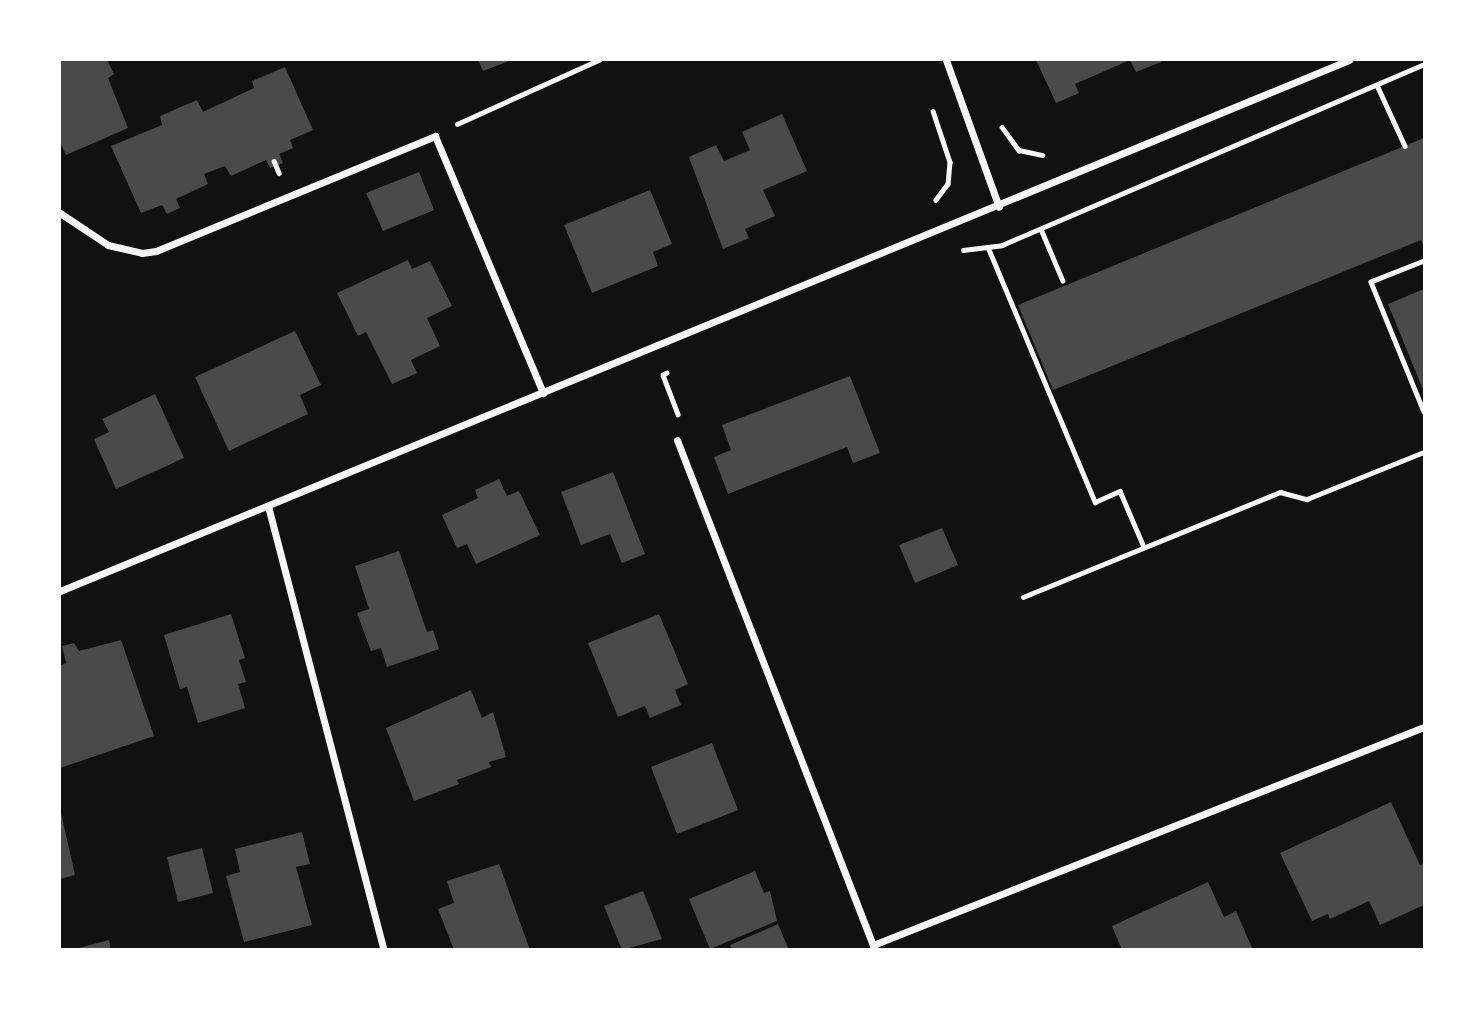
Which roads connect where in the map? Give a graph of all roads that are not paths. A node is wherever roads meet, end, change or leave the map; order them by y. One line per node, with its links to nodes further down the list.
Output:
1 (946, 60): 3 (street)
2 (1349, 60): 3 (street)
3 (999, 207): 5 (street)
4 (60, 213): 5 (street)
5 (543, 393): 7 (street)
6 (677, 440): 10 (street)
7 (268, 506): 8 (street); 11 (street)
8 (60, 591)
9 (1424, 727): 10 (street)
10 (873, 948)
11 (384, 950)

